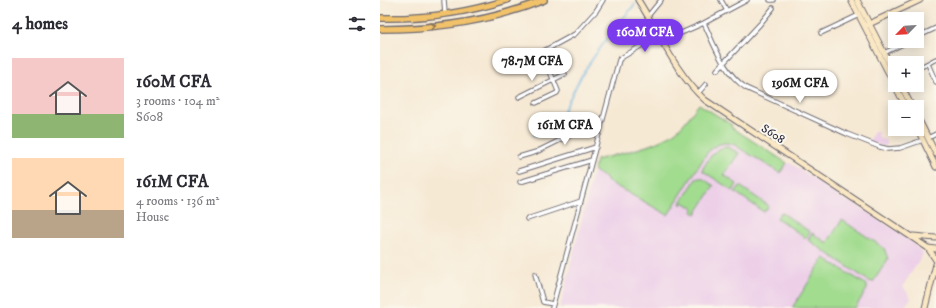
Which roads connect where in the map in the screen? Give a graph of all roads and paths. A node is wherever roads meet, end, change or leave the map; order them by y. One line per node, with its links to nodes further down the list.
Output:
1 (444, 0): 16 (street)
2 (507, 0): 16 (main road)
3 (544, 0): 23 (main road, one-way to 3)
4 (603, 0): 39 (street)
5 (638, 0): 18 (street, S608)
6 (661, 0): 18 (street)
7 (721, 0): 15 (street)
8 (770, 0): 9 (street)
9 (774, 0)
10 (851, 0): 17 (street)
11 (857, 0): 22 (street)
12 (920, 0): 22 (street)
13 (745, 1): 15 (street)
14 (773, 8): 34 (street)
15 (727, 11): 21 (street)
16 (445, 14): 19 (main road)
17 (859, 15): 22 (street); 26 (street)
18 (648, 16): 28 (street, S608)
19 (414, 17): 20 (main road); 23 (street)
20 (380, 18)
21 (704, 23): 29 (street); 34 (street)
22 (867, 25): 31 (street); 44 (street)
23 (416, 28): 25 (main road)
24 (936, 28): 27 (street)
25 (380, 29)
26 (821, 33)
27 (924, 34)
28 (659, 35): 29 (street, S608); 46 (street)
29 (663, 41): 42 (street, S608)
30 (894, 48): 31 (street)
31 (884, 53): 33 (street)
32 (936, 59): 35 (street)
33 (888, 61)
34 (723, 64): 37 (street); 50 (street)
35 (928, 64): 36 (street); 40 (street)
36 (924, 66)
37 (717, 70)
38 (565, 74): 39 (street)
39 (552, 80): 43 (street); 45 (street)
40 (936, 82)
41 (706, 84): 42 (street)
42 (698, 93): 60 (street, S608)
43 (519, 97)
44 (903, 100)
45 (536, 104)
46 (604, 119): 51 (street); 53 (street)
47 (924, 134): 50 (street)
48 (936, 134): 50 (street)
49 (924, 136): 50 (street)
50 (926, 139): 52 (street); 55 (street)
51 (596, 147): 54 (street); 56 (street)
52 (936, 154)
53 (519, 157)
54 (592, 160): 57 (street); 58 (street)
55 (936, 167)
56 (520, 171)
57 (520, 182)
58 (581, 201): 59 (street); 67 (street)
59 (527, 219)
60 (912, 236): 61 (street, S608); 62 (street, S608)
61 (936, 238)
62 (928, 248): 63 (street, S608); 64 (street)
63 (936, 250)
64 (936, 260)
65 (936, 264): 69 (street)
66 (535, 274): 67 (street)
67 (553, 304): 68 (street)
68 (552, 308)
69 (925, 308)

